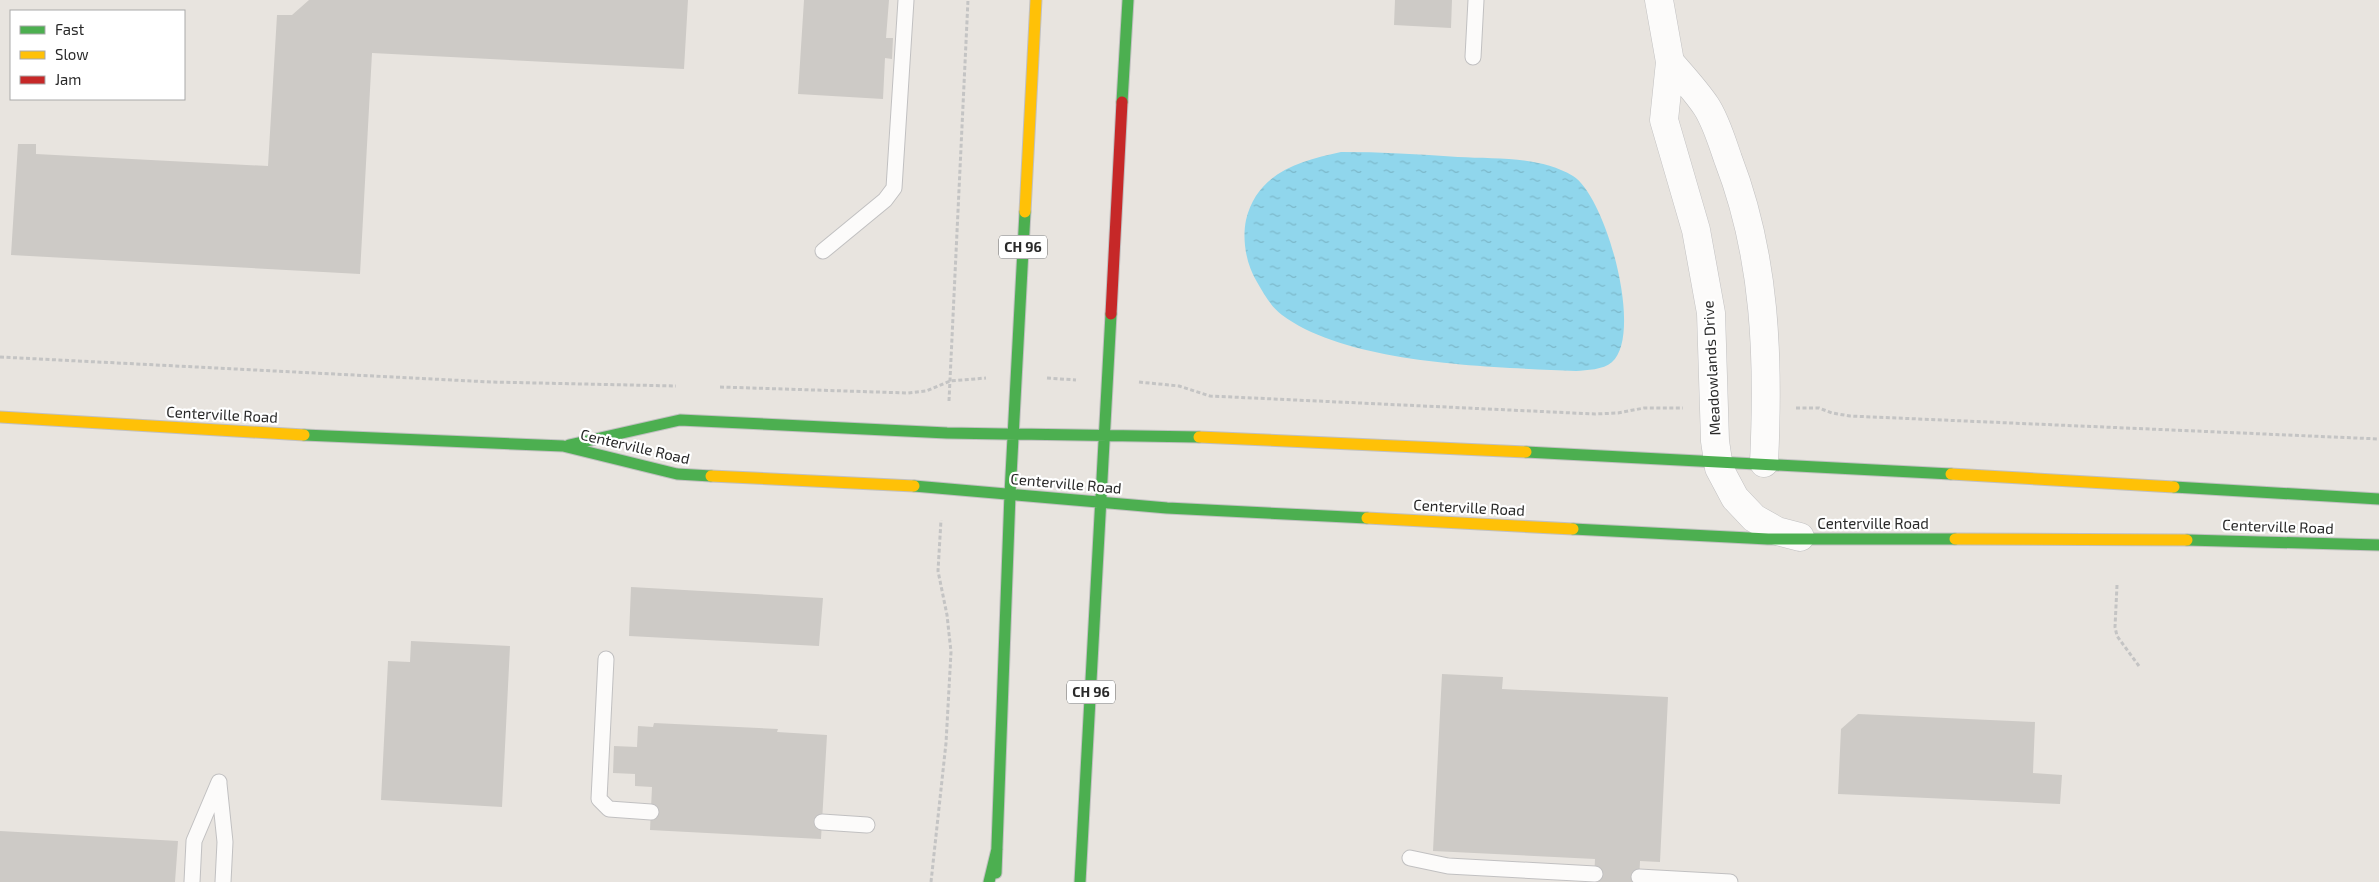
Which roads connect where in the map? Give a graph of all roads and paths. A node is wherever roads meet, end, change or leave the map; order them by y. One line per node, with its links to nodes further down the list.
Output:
1 (906, 0): 9 (lane)
2 (968, 0): 14 (path)
3 (1036, 0): 15 (main road, CH 96)
4 (1128, 0): 16 (main road, CH 96)
5 (1476, 0): 7 (lane)
6 (1659, 0): 8 (street, Meadowlands Drive)
7 (1473, 57)
8 (1670, 62): 19 (street, Meadowlands Drive); 20 (street, Meadowlands Drive)
9 (823, 252)
10 (0, 357): 11 (path)
11 (625, 385)
12 (1819, 408): 17 (path)
13 (0, 417): 18 (main road, Centerville Road)
14 (947, 433): 15 (main road, Centerville Road); 18 (main road, Centerville Road)
15 (1013, 434): 16 (main road, Centerville Road); 22 (main road, CH 96)
16 (1104, 435): 19 (main road, Centerville Road); 24 (main road, CH 96)
17 (2379, 439)
18 (562, 446): 21 (main road, Centerville Road)
19 (1717, 461): 20 (main road, Centerville Road); 25 (street, Meadowlands Drive)
20 (1764, 463): 23 (main road, Centerville Road)
21 (944, 488): 22 (main road, Centerville Road); 39 (path)
22 (1010, 494): 24 (main road, Centerville Road); 33 (main road, CH 96)
23 (2379, 499)
24 (1101, 502): 25 (main road, Centerville Road); 42 (main road, CH 96)
25 (1809, 539): 26 (main road, Centerville Road)
26 (2379, 545)
27 (2118, 585): 29 (path)
28 (606, 658): 30 (lane)
29 (2139, 666)
30 (651, 812)
31 (822, 822): 32 (lane)
32 (867, 824)
33 (997, 849): 40 (main road); 41 (main road, CH 96)
34 (1410, 858): 35 (lane)
35 (1595, 874)
36 (1639, 877): 43 (lane)
37 (192, 882): 38 (lane)
38 (223, 882)
39 (931, 882)
40 (989, 882)
41 (996, 882)
42 (1080, 882)
43 (1730, 882)

